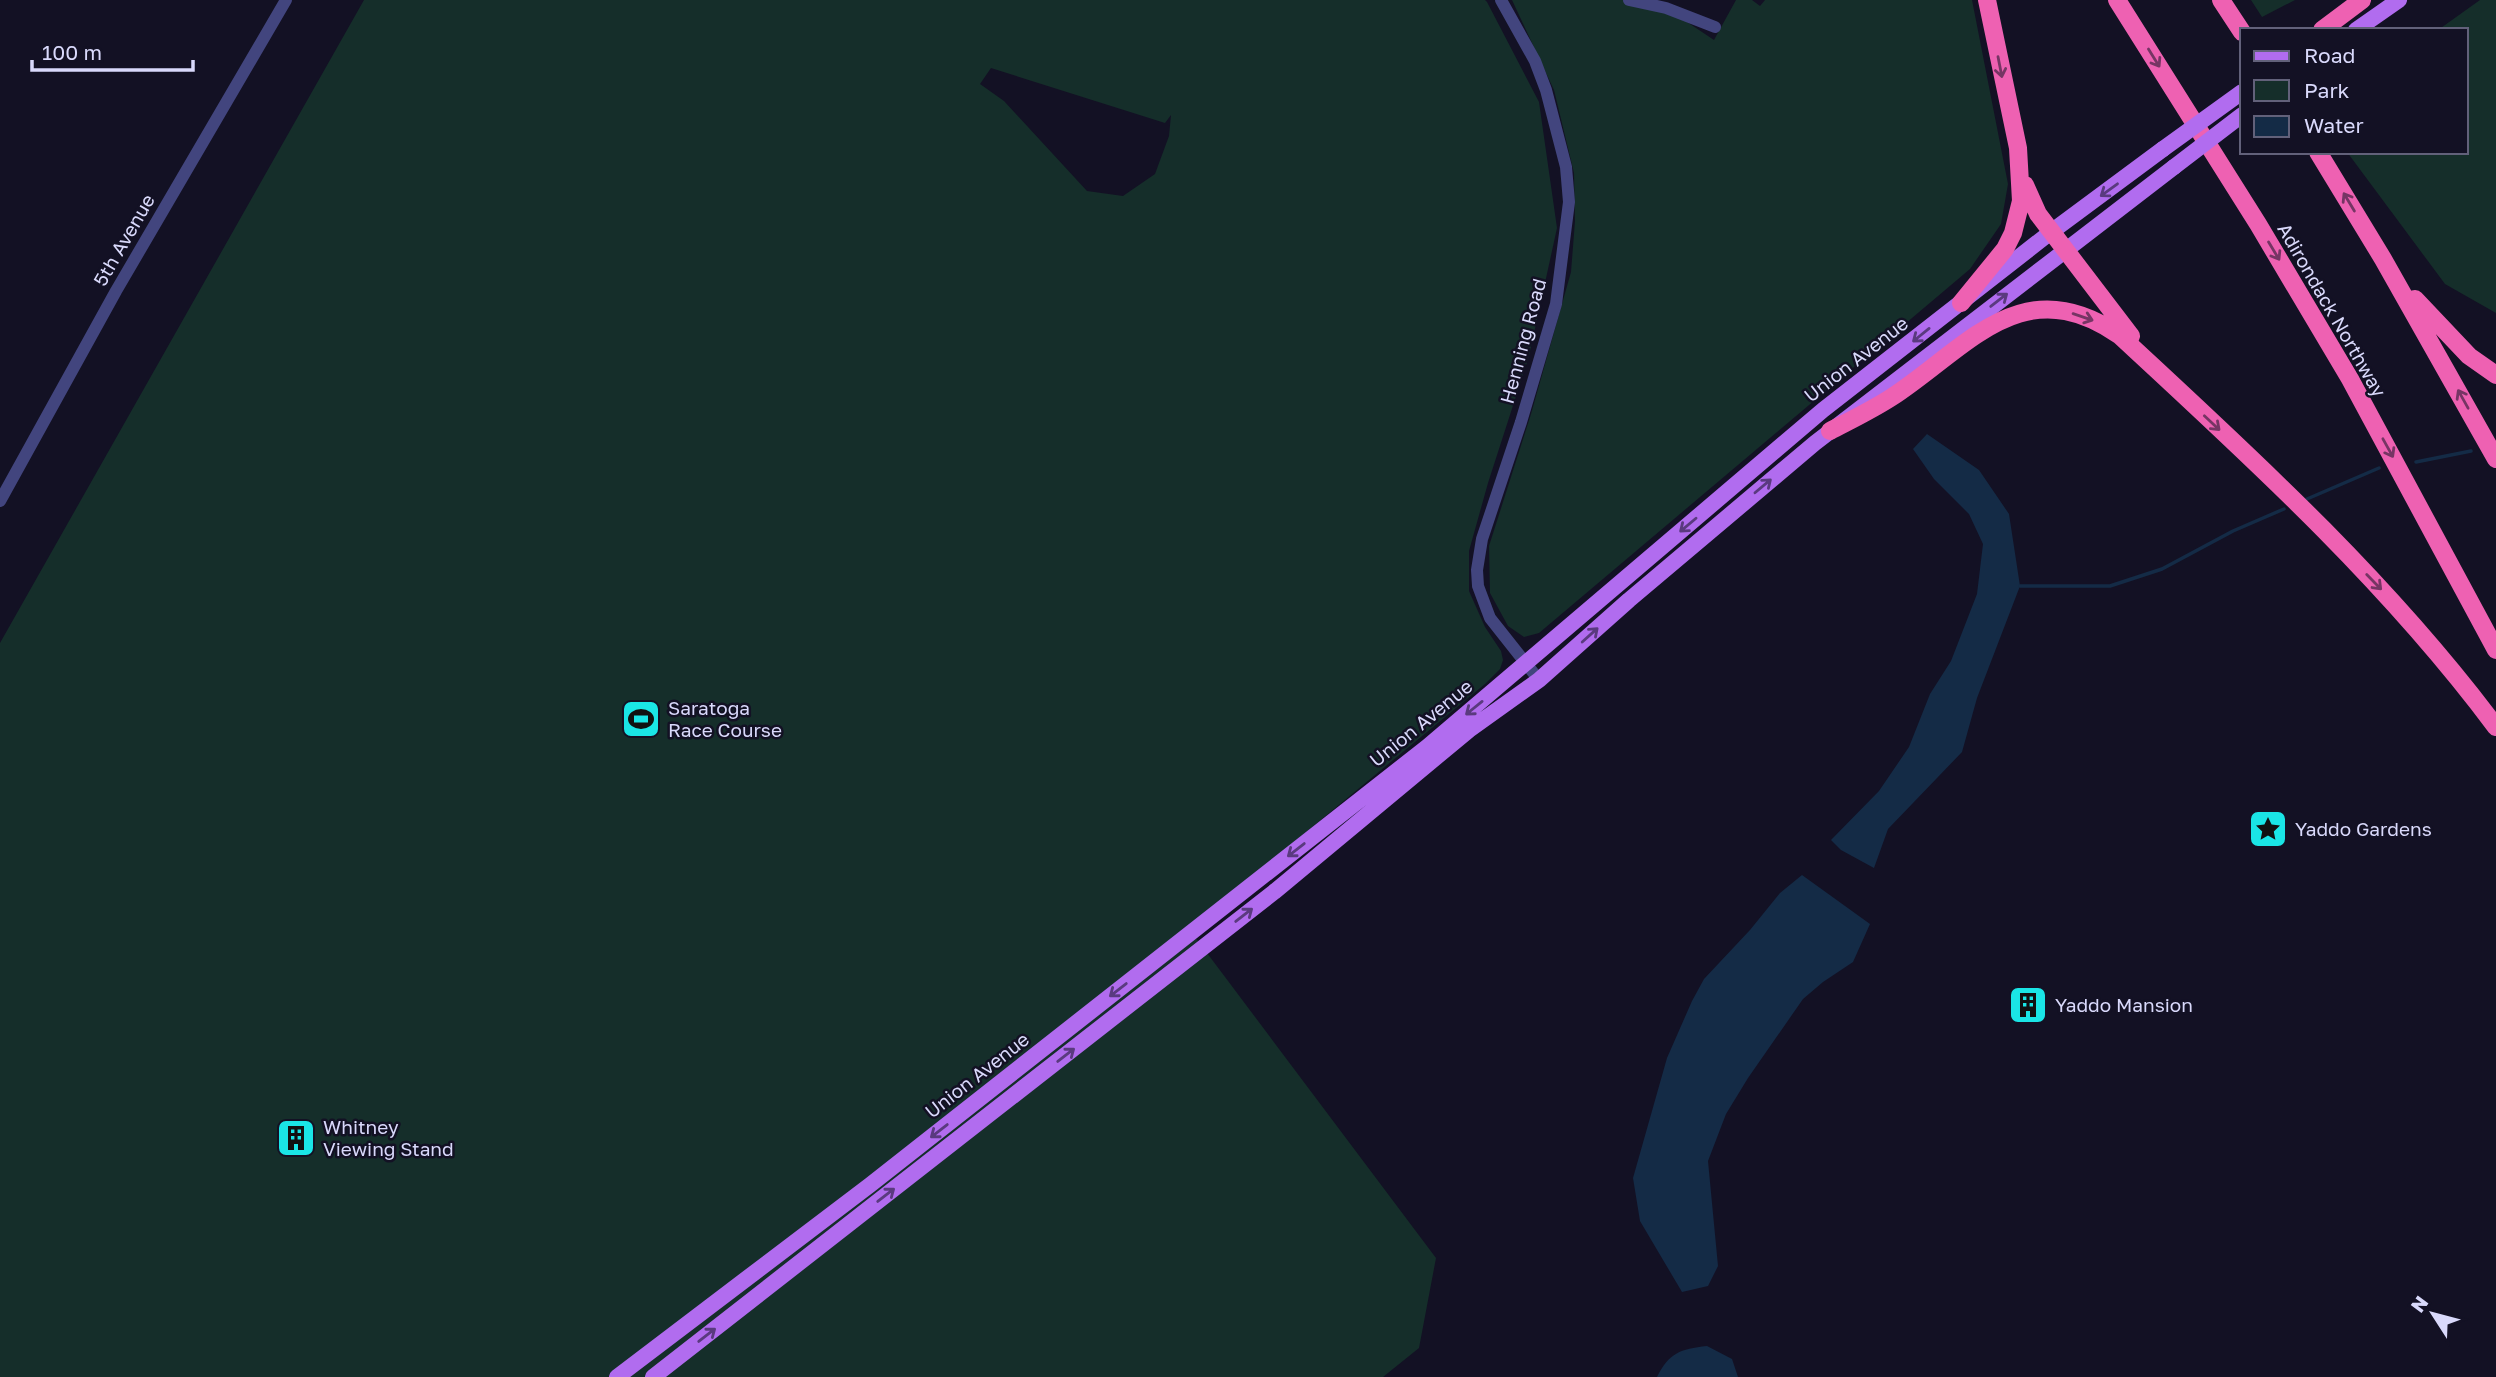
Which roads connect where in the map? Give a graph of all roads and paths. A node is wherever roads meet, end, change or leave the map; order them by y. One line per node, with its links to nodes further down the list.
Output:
1 (285, 0): 27 (street, 5th Avenue)
2 (1501, 0): 29 (street, Henning Road)
3 (1629, 0): 10 (street)
4 (1987, 0): 18 (highway, one-way to 18)
5 (2117, 0): 28 (highway, Adirondack Northway, one-way to 28)
6 (2221, 0): 14 (highway)
7 (2362, 0): 11 (highway)
8 (2375, 0): 12 (main road)
9 (2399, 0): 13 (main road)
10 (1715, 27)
11 (2325, 28)
12 (2335, 28)
13 (2359, 28)
14 (2240, 29)
15 (2240, 93): 19 (main road, Union Avenue, one-way to 19, bridge)
16 (2240, 117): 20 (main road, Union Avenue, bridge)
17 (2319, 154): 21 (highway, one-way to 17)
18 (2021, 168): 19 (highway); 22 (highway)
19 (2051, 232): 20 (highway); 22 (main road, Union Avenue)
20 (2066, 249): 24 (highway); 25 (main road, Union Avenue, one-way to 20)
21 (2383, 259): 23 (highway); 26 (highway, one-way to 21)
22 (1961, 303): 29 (main road, Union Avenue, one-way to 29)
23 (2496, 375)
24 (2162, 376): 25 (highway, one-way to 24); 31 (highway, one-way to 31)
25 (1830, 431): 30 (main road, Union Avenue, one-way to 25)
26 (2496, 459)
27 (0, 501)
28 (2496, 650)
29 (1526, 663): 30 (street, Henning Road); 32 (main road, Union Avenue, one-way to 32)
30 (1539, 680): 33 (main road, Union Avenue, one-way to 30)
31 (2496, 727)
32 (618, 1377)
33 (653, 1377)

